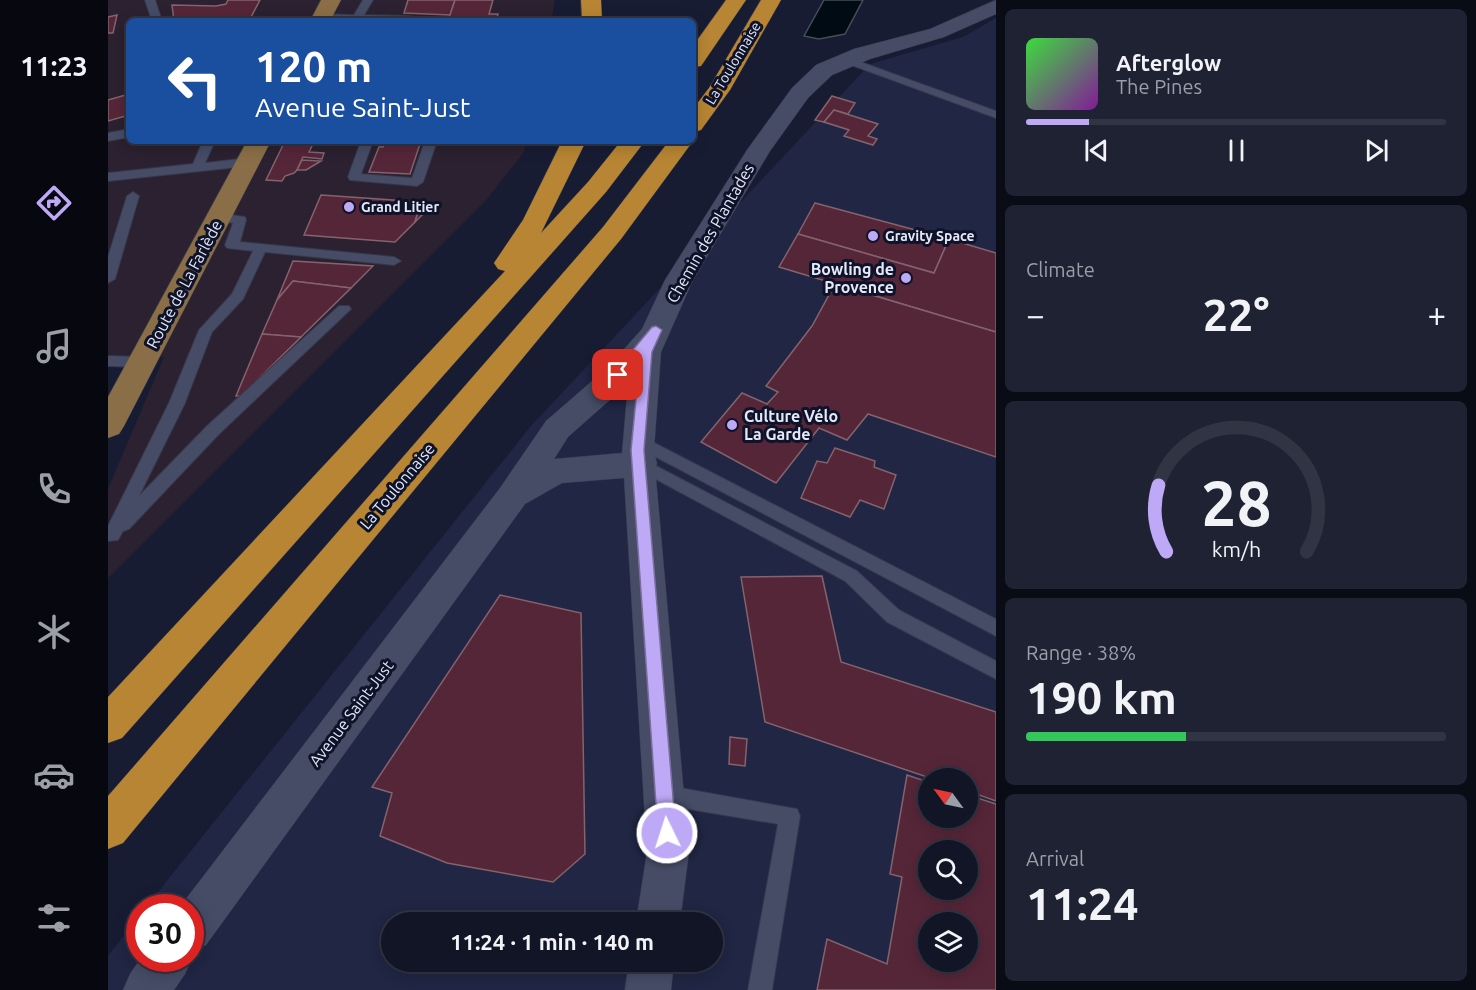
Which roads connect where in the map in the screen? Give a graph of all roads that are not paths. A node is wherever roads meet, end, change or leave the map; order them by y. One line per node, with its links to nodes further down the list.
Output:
1 (150, 0): 9 (lane)
2 (368, 0): 10 (lane)
3 (591, 0): 11 (highway)
4 (735, 0): 12 (highway, La Toulonnaise)
5 (771, 0): 14 (highway, La Toulonnaise)
6 (786, 0): 14 (highway)
7 (996, 6): 13 (street, Chemin des Plantades)
8 (325, 13): 10 (lane)
9 (156, 18)
10 (357, 18)
11 (592, 18)
12 (696, 57)
13 (847, 60): 15 (lane); 34 (street, Chemin des Plantades)
14 (719, 90): 16 (highway, La Toulonnaise)
15 (996, 115)
16 (696, 121)
17 (126, 134): 18 (lane)
18 (108, 137)
19 (209, 144): 26 (lane)
20 (366, 144): 21 (lane)
21 (430, 144)
22 (573, 144): 37 (highway)
23 (631, 144): 37 (highway)
24 (679, 144): 45 (highway, La Toulonnaise)
25 (253, 152): 26 (lane); 29 (main road, Route de La Farlède)
26 (198, 166): 27 (lane)
27 (108, 177)
28 (133, 196): 32 (lane)
29 (219, 218): 30 (lane); 36 (main road, Route de La Farlède)
30 (261, 248): 31 (lane); 33 (lane)
31 (394, 261)
32 (108, 279)
33 (344, 309)
34 (656, 330): 39 (street, Chemin des Plantades); 40 (street, Avenue Saint-Just)
35 (108, 361): 36 (lane)
36 (143, 362): 38 (main road, Route de La Farlède)
37 (390, 415): 43 (highway)
38 (108, 426)
39 (640, 452): 40 (street, Avenue Saint-Just); 41 (lane); 42 (lane); 44 (street, Chemin des Plantades)
40 (512, 497): 46 (street, Avenue Saint-Just)
41 (996, 628)
42 (996, 671)
43 (108, 725)
44 (664, 795): 47 (street, Chemin des Plantades); 52 (lane)
45 (108, 828)
46 (204, 910)
47 (659, 912)
48 (159, 972): 50 (street)
49 (651, 972): 51 (street)
50 (146, 990)
51 (648, 990)
52 (760, 990)

